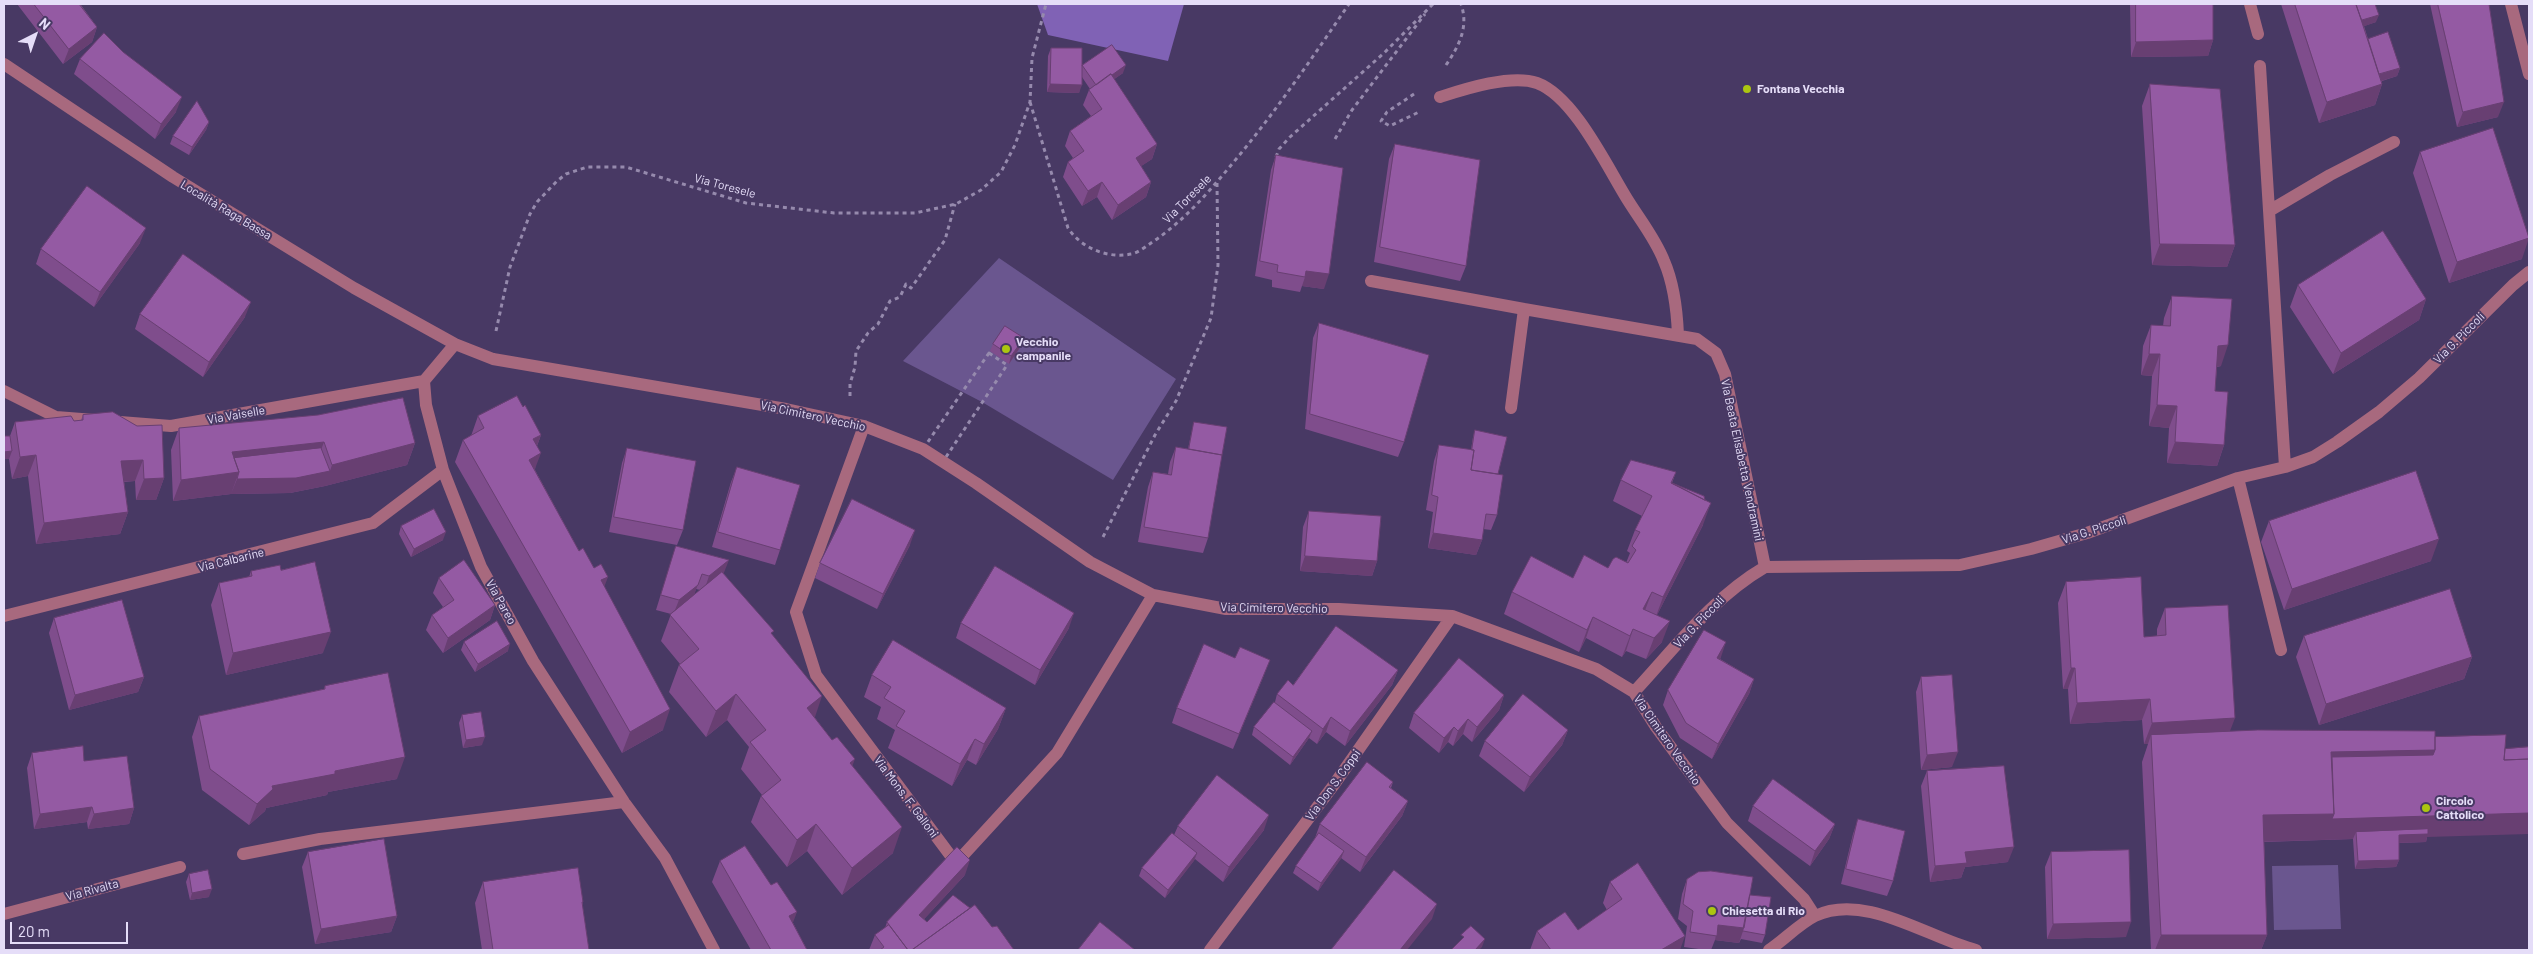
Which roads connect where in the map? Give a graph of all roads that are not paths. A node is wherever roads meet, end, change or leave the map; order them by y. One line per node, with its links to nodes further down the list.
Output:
1 (2250, 4): 3 (street)
2 (2511, 4): 6 (street)
3 (2258, 34)
4 (4, 64): 14 (street, Località Raga Bassa)
5 (2260, 66): 9 (street)
6 (2529, 74)
7 (1440, 97): 13 (street)
8 (2394, 142): 9 (street)
9 (2269, 210): 19 (street)
10 (2529, 272): 19 (street, Via G. Piccoli)
11 (1371, 281): 12 (street, Via Beata Elisabetta Vendramini)
12 (1524, 309): 13 (street, Via Beata Elisabetta Vendramini); 17 (street)
13 (1678, 335): 22 (street, Via Beata Elisabetta Vendramini)
14 (455, 344): 15 (street); 18 (street, Via Cimitero Vecchio)
15 (424, 381): 16 (street, Via Vaiselle); 20 (street, Via Pareo)
16 (4, 391)
17 (1511, 408)
18 (864, 426): 23 (street, Via Cimitero Vecchio); 23 (street, Via Mons. F. Galloni)
19 (2285, 467): 21 (street, Via G. Piccoli)
20 (443, 470): 24 (street, Via Calbarine); 28 (street, Via Pareo)
21 (2238, 478): 22 (street, Via G. Piccoli); 26 (street)
22 (1765, 567): 27 (street, Via G. Piccoli)
23 (1153, 596): 25 (street, Via Cimitero Vecchio)
24 (4, 616)
25 (1452, 616): 27 (street, Via Cimitero Vecchio); 35 (street, Via Don S. Coppi)
26 (2281, 650)
27 (1634, 692): 32 (street, Via Cimitero Vecchio)
28 (624, 802): 29 (street); 34 (street, Via Pareo)
29 (242, 854)
30 (180, 866): 31 (street, Via Rivalta)
31 (4, 914)
32 (1815, 916): 33 (street); 36 (street)
33 (1776, 948)
34 (714, 950)
35 (1210, 950)
36 (1976, 950)

